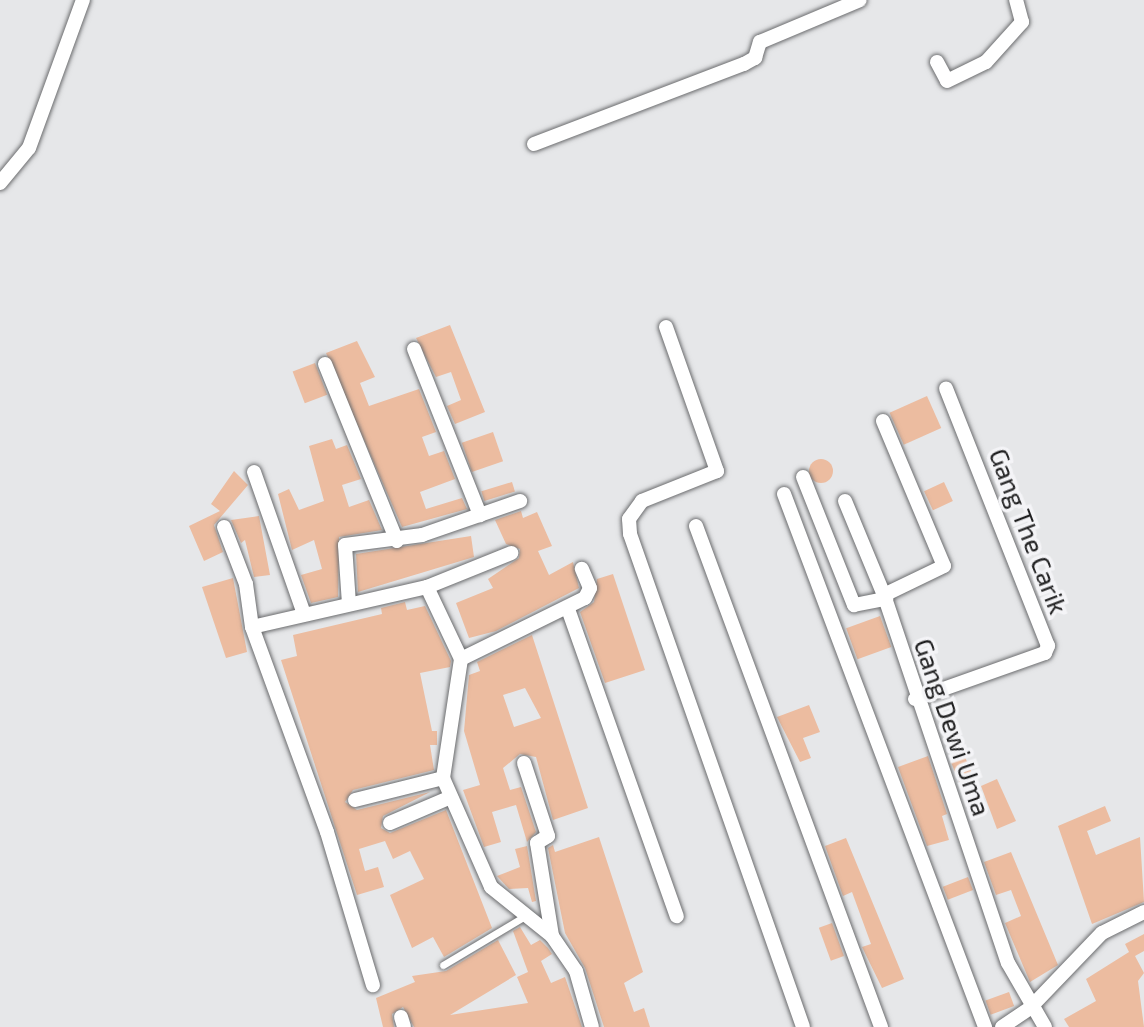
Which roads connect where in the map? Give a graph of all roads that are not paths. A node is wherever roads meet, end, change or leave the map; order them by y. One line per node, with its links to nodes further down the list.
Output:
1 (83, 0): 6 (street)
2 (860, 0): 5 (street)
3 (1016, 0): 4 (street)
4 (937, 62)
5 (534, 144)
6 (0, 183)
7 (666, 327): 45 (street)
8 (414, 349): 17 (street)
9 (325, 364): 20 (street)
10 (946, 388): 30 (street, Gang The Carik)
11 (883, 421): 24 (street)
12 (254, 472): 27 (street)
13 (803, 477): 24 (street)
14 (784, 494): 47 (street)
15 (520, 501): 17 (street)
16 (845, 501): 24 (street, Gang Dewi Uma)
17 (480, 515): 20 (street)
18 (696, 526): 46 (street)
19 (224, 527): 28 (street)
20 (397, 541): 25 (street)
21 (511, 553): 23 (street)
22 (582, 569): 26 (street)
23 (427, 587): 25 (street); 29 (street)
24 (885, 597): 30 (street, Gang Dewi Uma)
25 (349, 604): 27 (street)
26 (568, 609): 29 (street); 38 (street)
27 (304, 614): 28 (street)
28 (252, 627): 41 (street)
29 (461, 659): 32 (street)
30 (915, 699): 42 (street, Gang Dewi Uma)
31 (524, 763): 39 (street)
32 (443, 778): 33 (street); 34 (street)
33 (451, 797): 35 (street); 37 (street)
34 (355, 800)
35 (390, 823)
36 (1144, 912): 42 (street)
37 (525, 916): 39 (street); 40 (lane)
38 (677, 916)
39 (552, 936): 44 (street)
40 (443, 965)
41 (373, 985)
42 (1030, 1008): 43 (street, Gang Dewi Uma); 48 (street)
43 (1041, 1025)
44 (592, 1027)
45 (803, 1027)
46 (881, 1027)
47 (985, 1027)
48 (1002, 1027)

